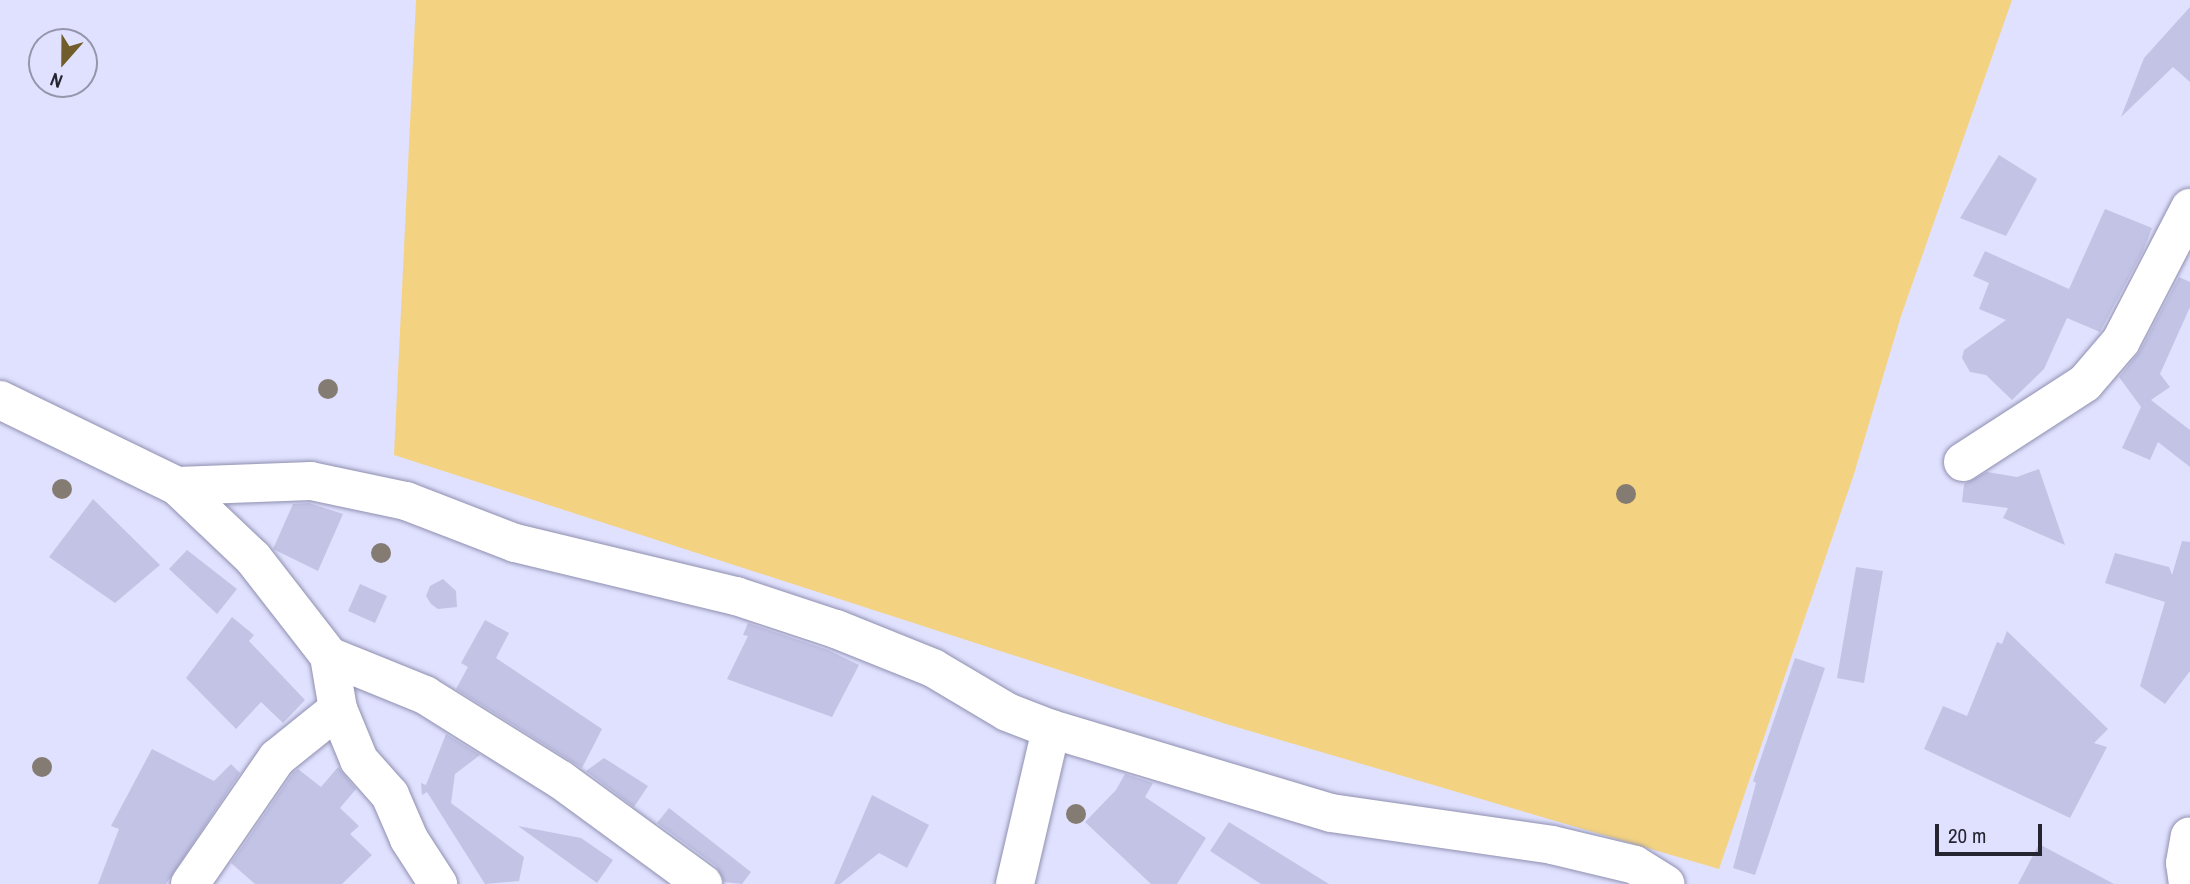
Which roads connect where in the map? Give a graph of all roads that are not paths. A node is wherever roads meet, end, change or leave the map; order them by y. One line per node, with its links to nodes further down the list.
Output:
1 (2190, 208): 3 (street)
2 (0, 400): 4 (street)
3 (1963, 462)
4 (177, 486): 5 (street); 7 (street)
5 (329, 656): 6 (street); 11 (street)
6 (338, 709): 9 (street); 10 (street)
7 (1051, 729): 12 (street); 13 (street)
8 (2190, 836): 14 (street)
9 (190, 884)
10 (438, 884)
11 (703, 884)
12 (1015, 884)
13 (1667, 884)
14 (2188, 884)

